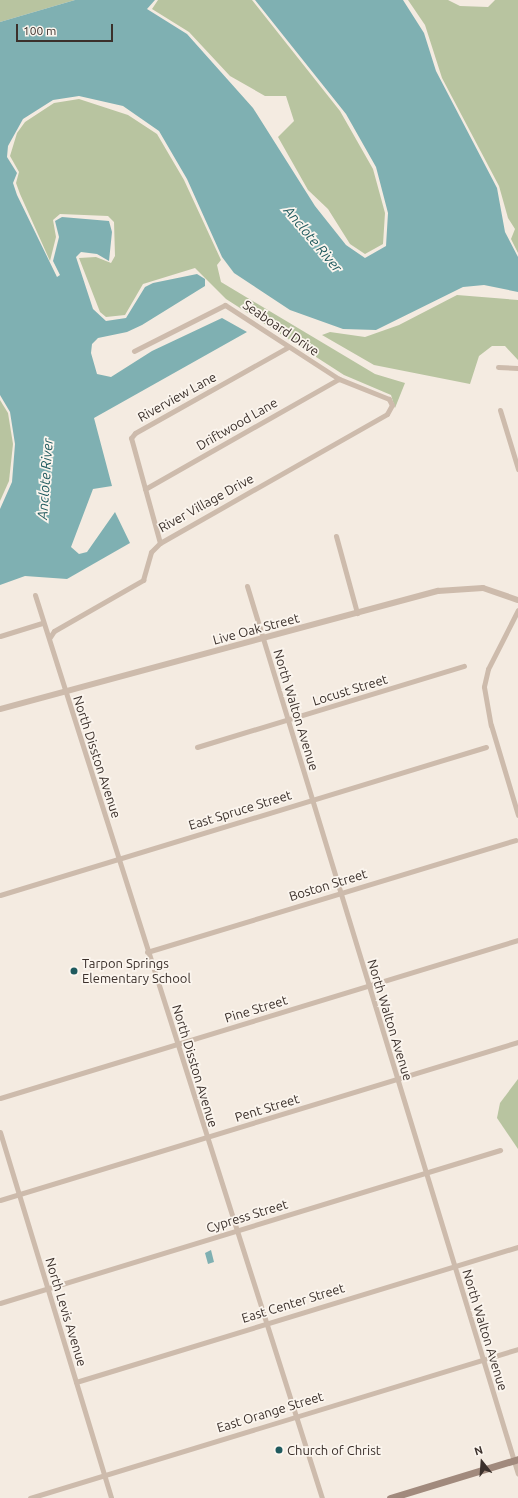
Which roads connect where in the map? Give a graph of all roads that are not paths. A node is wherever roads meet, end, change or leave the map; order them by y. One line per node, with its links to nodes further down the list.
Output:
1 (288, 347): 2 (street, Seaboard Drive); 5 (street, Seaboard Drive); 9 (street, Riverview Lane)
2 (134, 351)
3 (498, 367): 4 (street)
4 (518, 368)
5 (339, 379): 6 (street, Seaboard Drive); 9 (street, Driftwood Lane)
6 (392, 405): 11 (street, River Village Drive)
7 (500, 410): 8 (street)
8 (518, 469)
9 (146, 489): 11 (street, Riverview Lane)
10 (336, 536): 16 (street)
11 (160, 542): 19 (street, River Village Drive)
12 (247, 586): 20 (street, North Walton Avenue)
13 (35, 596): 17 (street, North Disston Avenue)
14 (518, 600): 16 (street, Live Oak Street)
15 (518, 610): 28 (street)
16 (356, 613): 20 (street, Live Oak Street)
17 (42, 623): 18 (street); 19 (street, North Disston Avenue)
18 (0, 636)
19 (50, 637): 22 (street, North Disston Avenue)
20 (263, 639): 22 (street, Live Oak Street); 24 (street, North Walton Avenue)
21 (464, 666): 24 (street, Locust Street)
22 (65, 692): 23 (street, Live Oak Street); 30 (street, North Disston Avenue)
23 (0, 709)
24 (287, 721): 25 (street, Locust Street); 27 (street, North Walton Avenue)
25 (197, 747)
26 (486, 747): 27 (street, East Spruce Street)
27 (311, 800): 30 (street, East Spruce Street); 31 (street, North Walton Avenue)
28 (518, 815)
29 (515, 840): 31 (street, Boston Street)
30 (118, 859): 32 (street, East Spruce Street); 34 (street, North Disston Avenue)
31 (340, 893): 34 (street, Boston Street); 35 (street, North Walton Avenue)
32 (0, 895)
33 (518, 940): 35 (street, Pine Street)
34 (147, 952): 37 (street, North Disston Avenue)
35 (368, 986): 37 (street, Pine Street); 38 (street, North Walton Avenue)
36 (518, 1042): 38 (street, Pent Street)
37 (177, 1044): 39 (street, Pine Street); 41 (street, North Disston Avenue)
38 (397, 1080): 41 (street, Pent Street); 43 (street, North Walton Avenue)
39 (0, 1098)
40 (0, 1132): 44 (street, North Levis Avenue)
41 (206, 1138): 44 (street, Pent Street); 46 (street, North Disston Avenue)
42 (500, 1150): 43 (street, Cypress Street)
43 (425, 1173): 46 (street, Cypress Street); 48 (street, North Walton Avenue)
44 (19, 1194): 45 (street, Pent Street); 49 (street, North Levis Avenue)
45 (0, 1200)
46 (236, 1231): 49 (street, Cypress Street); 51 (street, North Disston Avenue)
47 (518, 1247): 48 (street, East Center Street)
48 (454, 1266): 51 (street, East Center Street); 53 (street, North Walton Avenue)
49 (48, 1288): 50 (street, Cypress Street); 54 (street, North Levis Avenue)
50 (0, 1303)
51 (265, 1324): 54 (street, East Center Street); 55 (street, North Disston Avenue)
52 (518, 1349): 53 (street, East Orange Street)
53 (483, 1359): 55 (street, East Orange Street); 56 (street, North Walton Avenue)
54 (76, 1382): 58 (street, North Levis Avenue)
55 (295, 1416): 58 (street, East Orange Street); 61 (street, North Disston Avenue)
56 (516, 1460): 57 (street, North Walton Avenue); 62 (main road)
57 (518, 1474)
58 (104, 1475): 59 (street, East Orange Street); 60 (street, North Levis Avenue)
59 (30, 1498)
60 (111, 1498)
61 (322, 1498)
62 (390, 1498)

